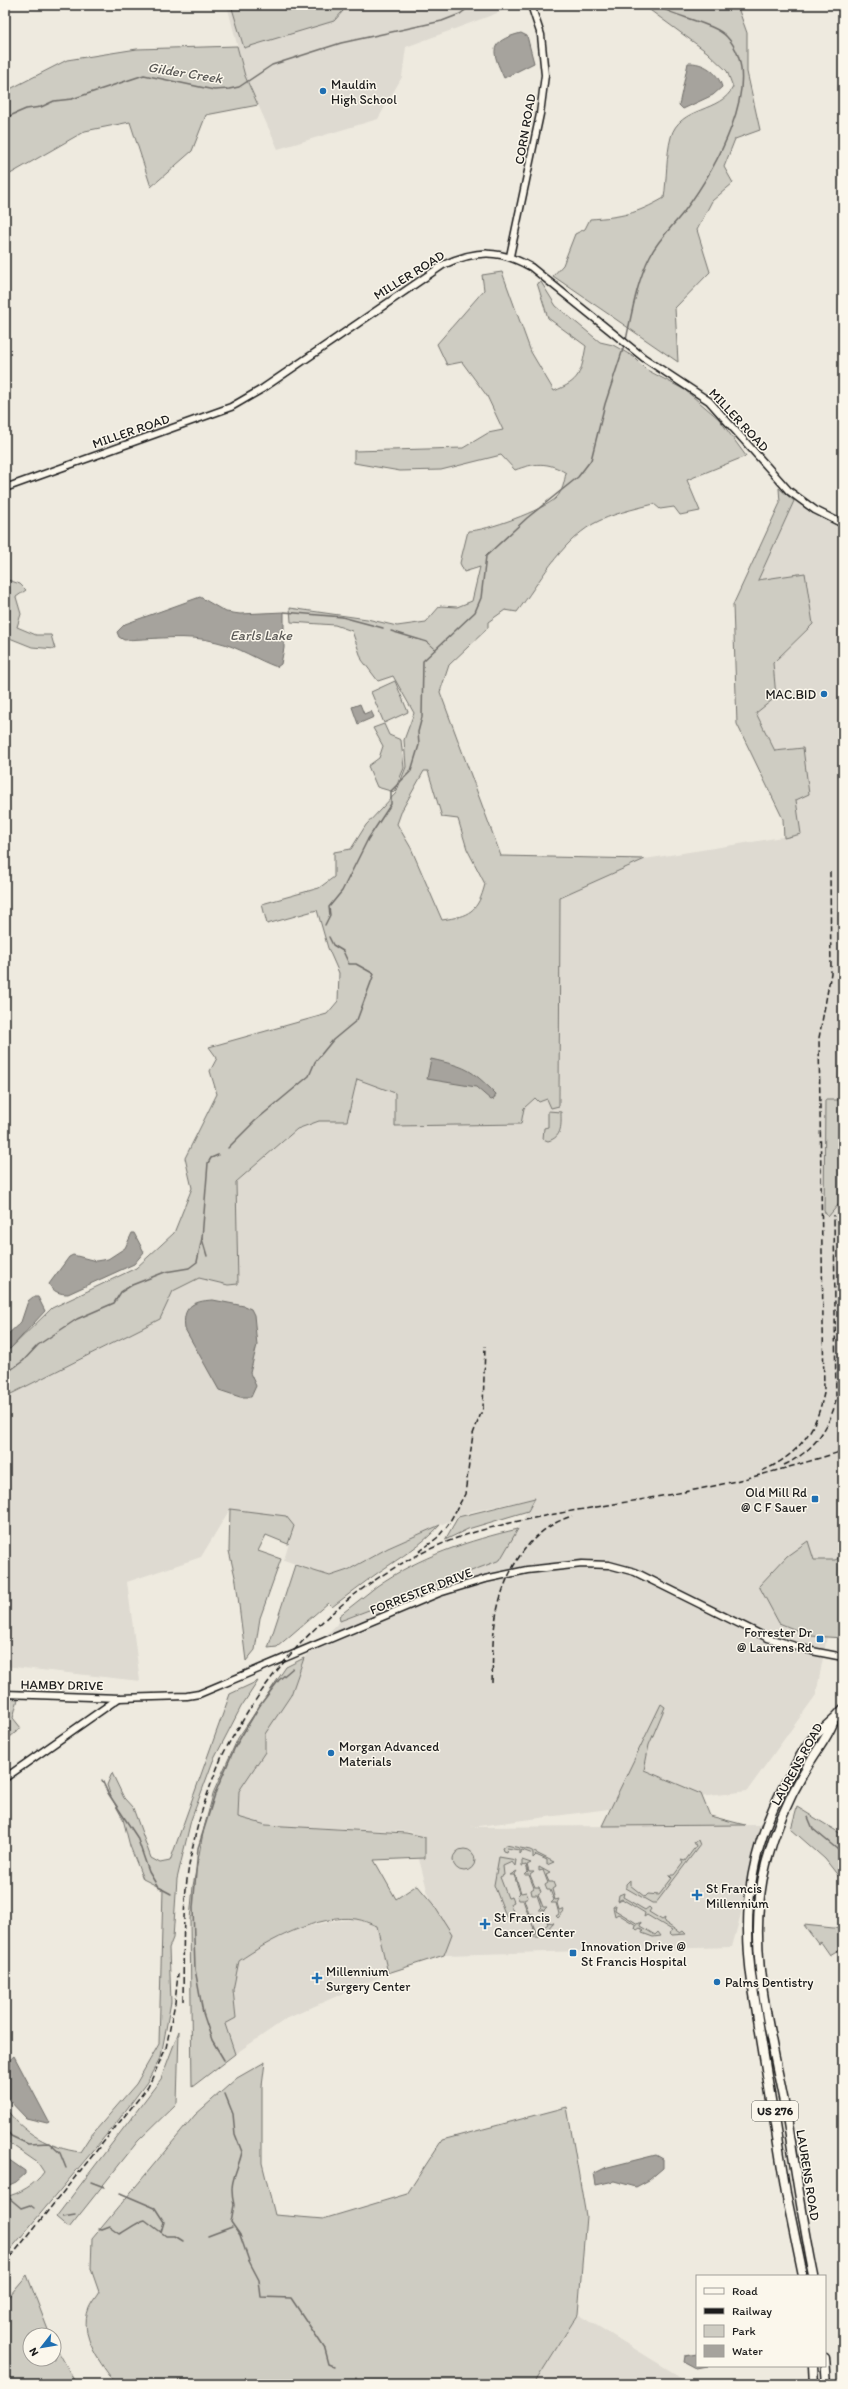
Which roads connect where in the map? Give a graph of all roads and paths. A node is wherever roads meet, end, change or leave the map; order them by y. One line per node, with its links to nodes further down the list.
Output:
1 (532, 5): 2 (street, CORN ROAD)
2 (510, 256): 3 (street, MILLER ROAD); 4 (street, MILLER ROAD)
3 (5, 488)
4 (843, 524)
5 (842, 1657): 7 (street, FORRESTER DRIVE)
6 (5, 1694): 7 (street, HAMBY DRIVE)
7 (119, 1698): 10 (street)
8 (843, 1710): 9 (main road, US 276)
9 (834, 1721): 11 (main road, LAURENS ROAD / US 276); 12 (main road, LAURENS ROAD / US 276)
10 (5, 1778)
11 (783, 2098): 12 (main road); 13 (main road, LAURENS ROAD / US 276)
12 (773, 2100): 14 (main road, LAURENS ROAD / US 276)
13 (803, 2226): 14 (main road); 16 (main road, LAURENS ROAD / US 276)
14 (793, 2228): 15 (main road, LAURENS ROAD / US 276)
15 (803, 2275)
16 (814, 2275)
17 (813, 2367): 19 (main road)
18 (826, 2367): 20 (main road)
19 (814, 2384)
20 (827, 2384)

